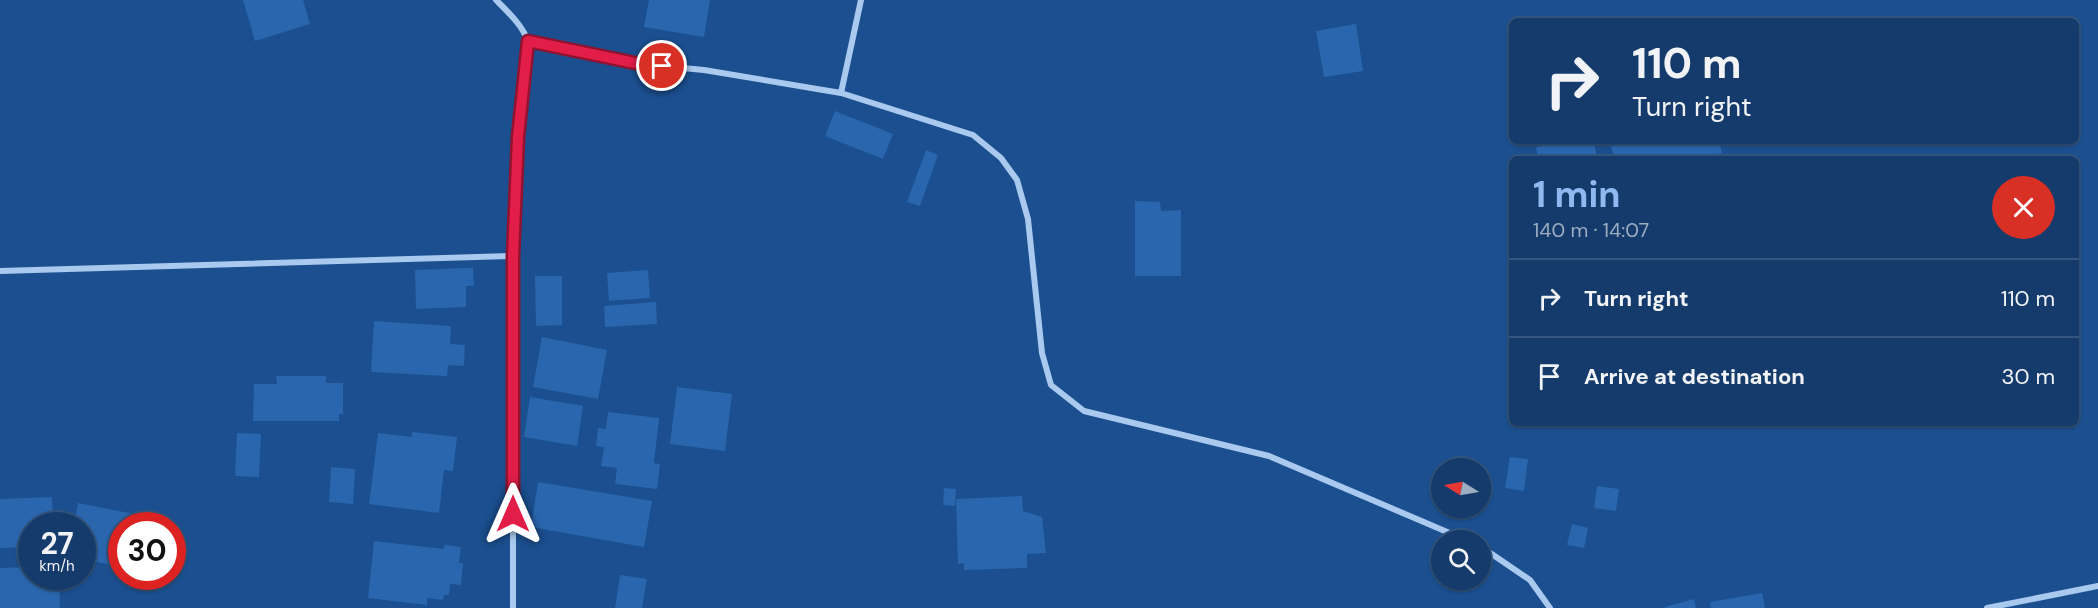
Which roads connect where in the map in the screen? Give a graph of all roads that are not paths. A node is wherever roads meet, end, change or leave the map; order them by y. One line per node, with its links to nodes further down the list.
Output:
1 (496, 0): 3 (street)
2 (861, 0): 4 (street)
3 (528, 41): 4 (street); 5 (street)
4 (841, 93): 7 (street)
5 (513, 256): 6 (street); 10 (street)
6 (0, 272)
7 (1443, 530)
8 (1491, 553): 11 (street)
9 (2098, 586): 12 (street)
10 (513, 608)
11 (1550, 608)
12 (1987, 608)

